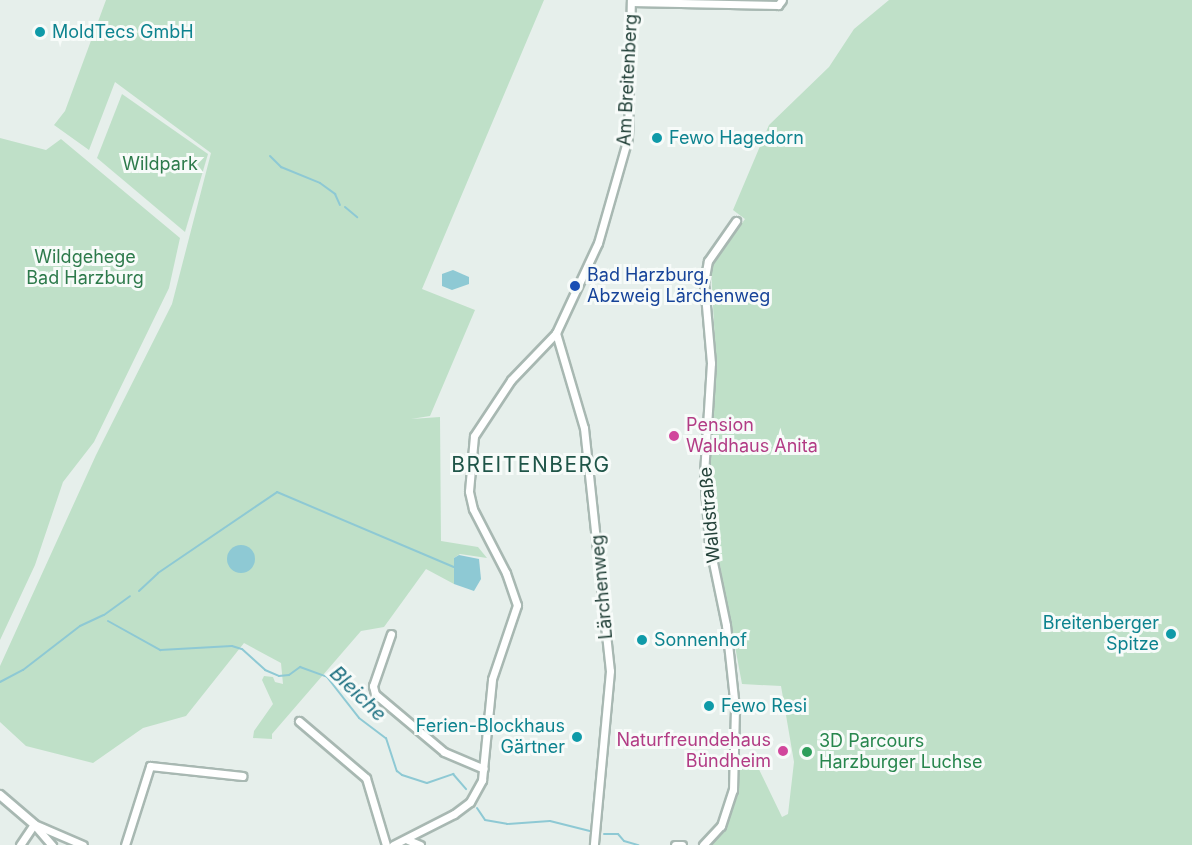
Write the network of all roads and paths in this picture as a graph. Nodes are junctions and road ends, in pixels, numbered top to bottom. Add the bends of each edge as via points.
1 (782, 0) edge
2 (631, 1) edge
3 (736, 221) dead end
4 (556, 333) junction
5 (391, 634) dead end
6 (299, 721) dead end
7 (484, 769) junction
8 (242, 776) dead end
9 (0, 795) edge
10 (34, 824) junction
11 (408, 840) junction
12 (20, 845) edge
13 (52, 845) edge
14 (83, 845) edge
15 (125, 845) edge
16 (386, 845) edge
17 (393, 845) edge
18 (420, 845) edge
19 (594, 845) edge
20 (675, 845) edge
21 (682, 845) edge
22 (703, 845) edge

1 - 2 street via 778,5
2 - 4 street, Am Breitenberg via 630,106 622,167 598,243
3 - 22 street, Waldstraße via 708,261 704,283 711,363 704,474 709,543 726,625 735,708 732,790 721,826
4 - 7 street, Am Breitenberg via 511,380 474,436 469,491 473,509 506,573 517,605 492,679
4 - 19 street, Lärchenweg via 584,428 610,670
5 - 7 street via 373,686 375,694 444,752
6 - 16 street via 366,778
7 - 11 street, Am Breitenberg via 470,802
8 - 15 street via 150,766
9 - 10 street
10 - 12 street
10 - 13 street
10 - 14 street
11 - 17 street, Am Breitenberg
11 - 18 street
20 - 21 street

